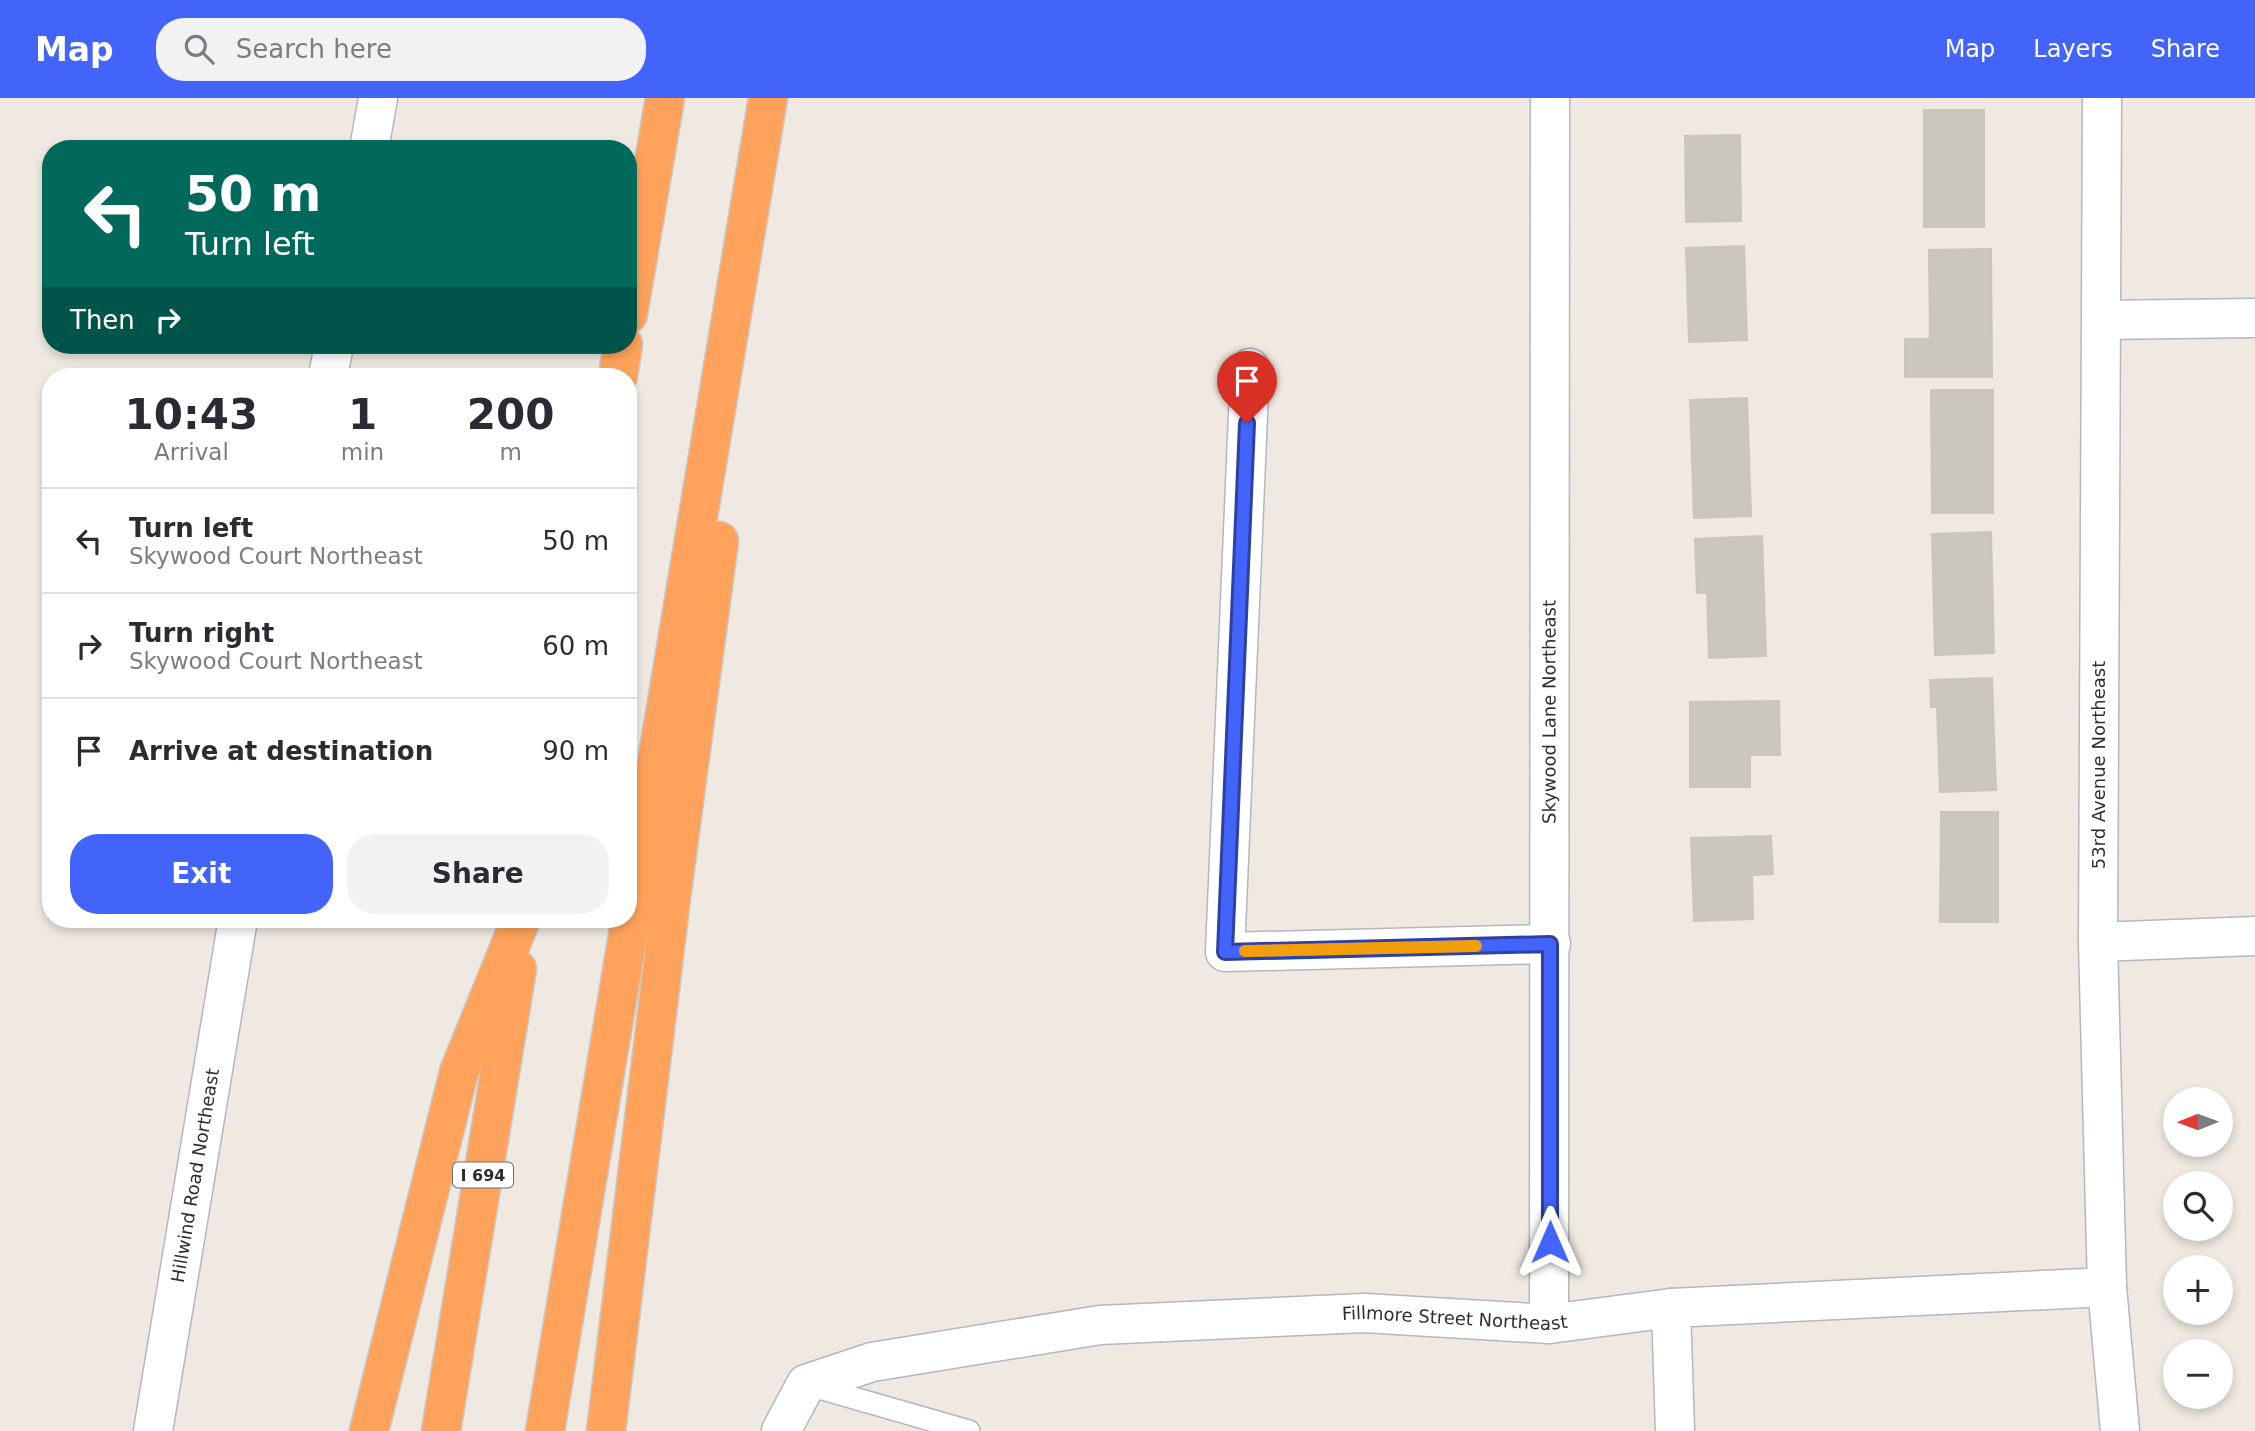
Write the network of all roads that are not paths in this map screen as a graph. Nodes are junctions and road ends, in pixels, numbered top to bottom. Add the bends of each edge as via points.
1 (378, 98) edge
2 (665, 98) edge
3 (768, 98) edge
4 (779, 98) edge
5 (1550, 98) edge
6 (2102, 98) edge
7 (371, 140) edge
8 (637, 261) edge
9 (2255, 318) edge
10 (2102, 320) junction
11 (1250, 368) dead end
12 (637, 878) edge
13 (237, 928) edge
14 (519, 928) edge
15 (522, 928) edge
16 (629, 928) edge
17 (2255, 936) edge
18 (2098, 942) junction
19 (1550, 944) junction
20 (2107, 1287) junction
21 (1671, 1308) junction
22 (1549, 1324) junction
23 (806, 1384) junction
24 (153, 1431) edge
25 (369, 1431) edge
26 (441, 1431) edge
27 (544, 1431) edge
28 (606, 1431) edge
29 (781, 1431) edge
30 (969, 1431) edge
31 (1675, 1431) edge
32 (2120, 1431) edge

1 - 7 street
2 - 8 highway
3 - 12 highway
4 - 28 highway via 671,898
5 - 19 street, Skywood Lane Northeast
6 - 10 street, 53rd Avenue Northeast
9 - 10 street
10 - 18 street, 53rd Avenue Northeast
11 - 19 street via 1225,952
13 - 24 street, Hillwind Road Northeast
14 - 25 highway via 459,1072
15 - 26 highway, I 694
16 - 27 highway
17 - 18 street
18 - 20 street, 53rd Avenue Northeast
19 - 22 street, Skywood Lane Northeast
20 - 21 street, Fillmore Street Northeast
20 - 32 street, 53rd Avenue Northeast
21 - 22 street, Fillmore Street Northeast
21 - 31 street
22 - 23 street, Fillmore Street Northeast via 1364,1313 1100,1325 872,1362
23 - 29 street
23 - 30 lane

